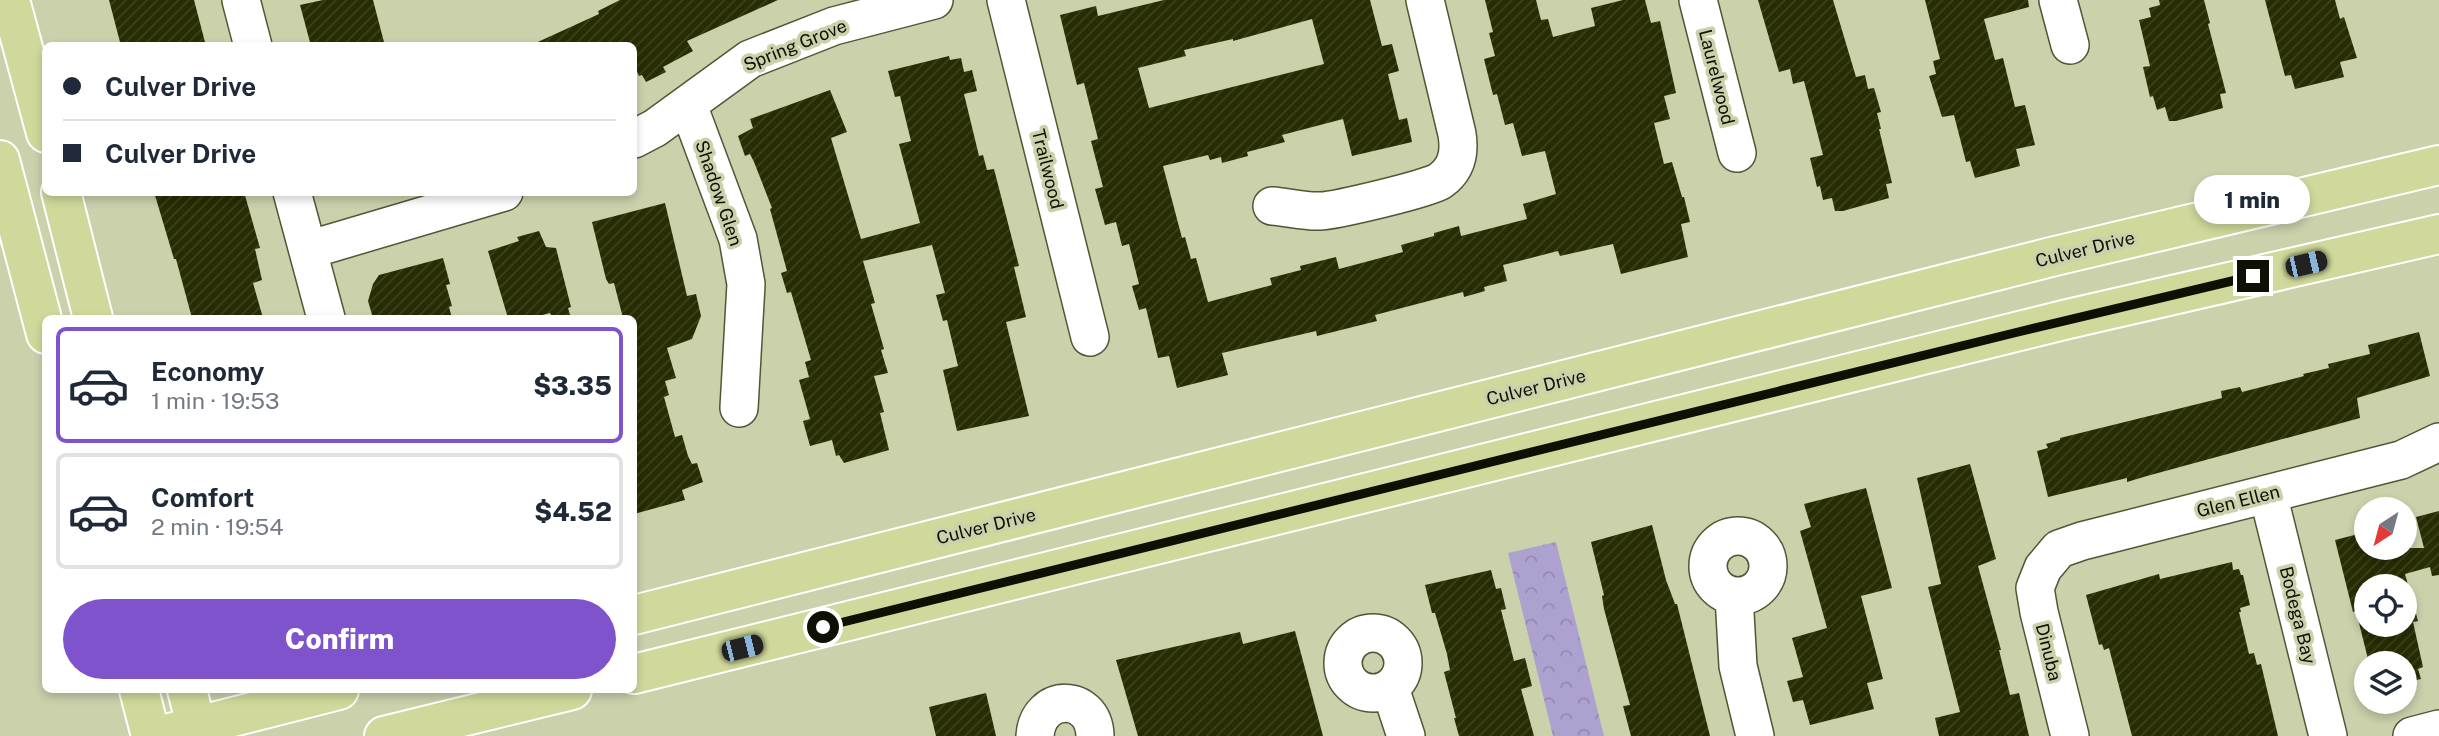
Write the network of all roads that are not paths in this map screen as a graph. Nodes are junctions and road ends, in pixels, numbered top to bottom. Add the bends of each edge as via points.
1 (10, 0) edge
2 (241, 0) edge
3 (934, 0) edge
4 (1006, 0) edge
5 (1425, 0) edge
6 (1698, 0) edge
7 (2058, 0) edge
8 (252, 42) edge
9 (2070, 46) dead end
10 (688, 105) junction
11 (42, 119) edge
12 (637, 137) edge
13 (1737, 153) dead end
14 (0, 160) edge
15 (2439, 164) edge
16 (62, 196) edge
17 (293, 196) edge
18 (490, 196) edge
19 (1272, 206) dead end
20 (2439, 234) edge
21 (308, 250) junction
22 (92, 315) edge
23 (325, 315) edge
24 (42, 319) edge
25 (1090, 337) dead end
26 (739, 408) dead end
27 (2439, 442) edge
28 (2268, 494) junction
29 (2043, 568) joint
30 (1734, 596) dead end
31 (637, 614) edge
32 (637, 673) edge
33 (1390, 688) dead end
34 (140, 693) edge
35 (188, 693) edge
36 (329, 693) edge
37 (560, 693) edge
38 (2439, 729) edge
39 (198, 731) edge
40 (151, 736) edge
41 (158, 736) edge
42 (384, 736) edge
43 (1035, 736) edge
44 (1095, 736) edge
45 (1406, 736) edge
46 (1755, 736) edge
47 (2070, 736) edge
48 (2328, 736) edge
49 (2412, 736) edge

1 - 11 main road
2 - 8 street
3 - 10 street, Spring Grove via 834,26 750,59
4 - 25 street, Trailwood
5 - 19 street via 1460,150 1452,168 1439,182 1422,188 1321,212
6 - 13 street, Laurelwood
7 - 9 street
10 - 12 street, Spring Grove
10 - 26 street, Shadow Glen via 738,239 746,284
14 - 24 main road
15 - 31 main road, Culver Drive via 2052,257
16 - 22 main road
17 - 21 street
18 - 21 street
20 - 32 main road via 2054,323
21 - 23 street
27 - 28 street, Glen Ellen via 2401,460
28 - 29 street, Glen Ellen via 2082,541 2059,549
28 - 48 street, Bodega Bay
29 - 47 street, Dinuba via 2035,588
30 - 46 street via 1738,666
33 - 45 street
34 - 40 main road
35 - 39 main road
36 - 39 main road
37 - 42 main road
38 - 49 street
39 - 41 main road
43 - 44 street via 1041,714 1063,703 1086,711

